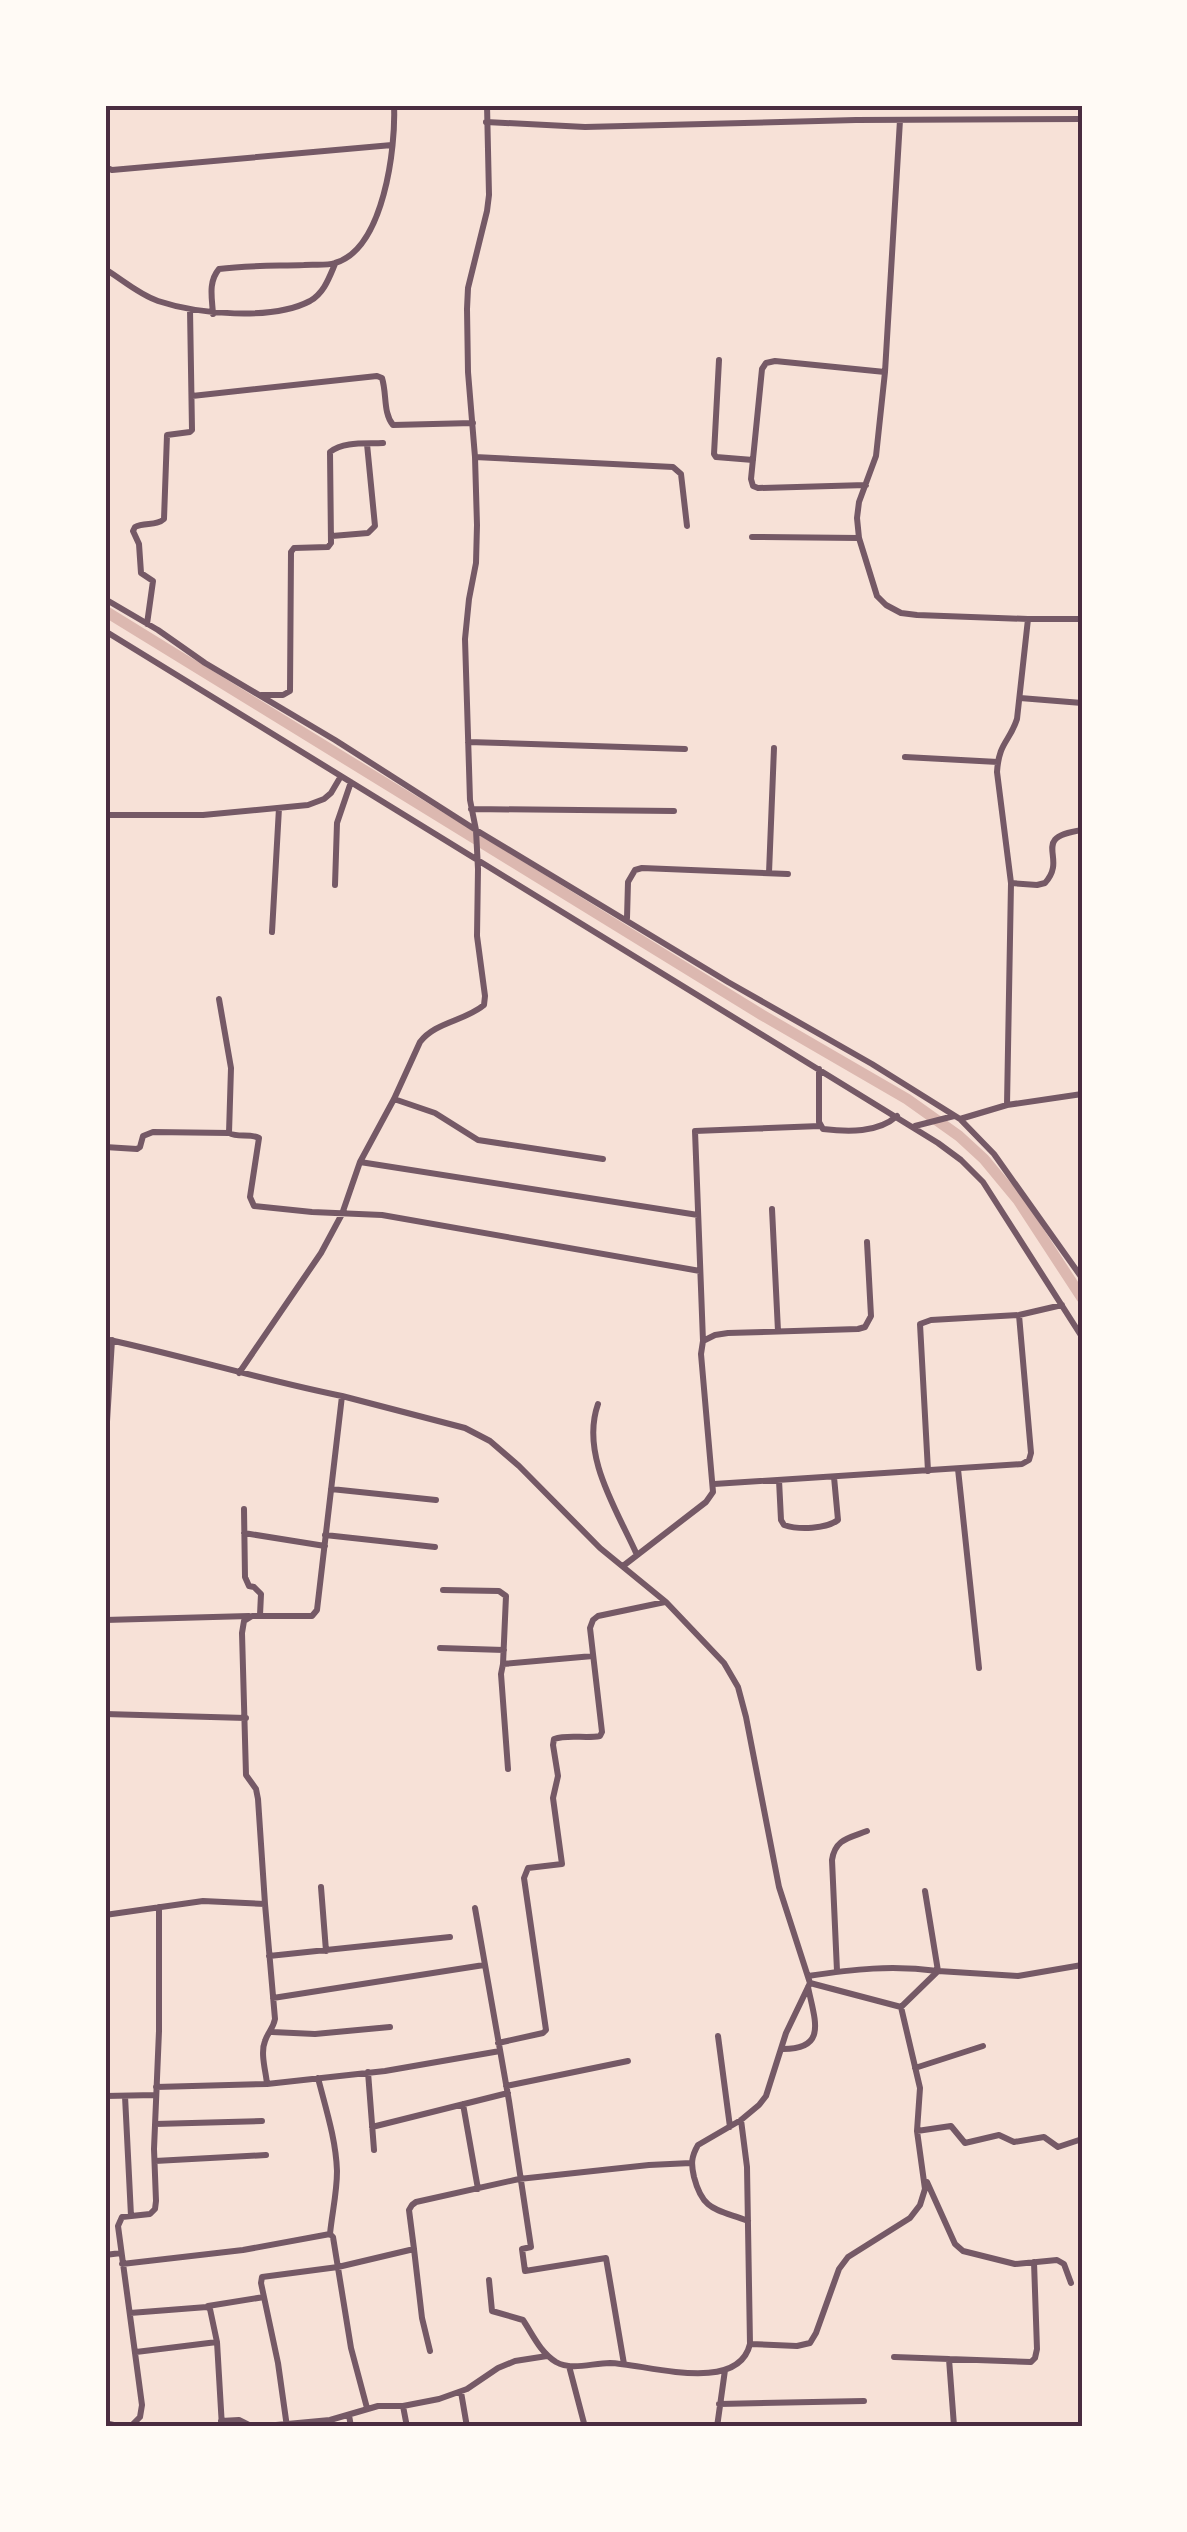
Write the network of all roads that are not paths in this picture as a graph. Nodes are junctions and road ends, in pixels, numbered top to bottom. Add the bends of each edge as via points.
1 (394, 105) edge
2 (487, 105) edge
3 (1082, 119) edge
4 (900, 120) junction
5 (486, 122) junction
6 (392, 145) junction
7 (105, 167) edge
8 (335, 264) junction
9 (105, 269) edge
10 (190, 309) junction
11 (213, 314) junction
12 (719, 360) dead end
13 (885, 372) junction
14 (192, 396) junction
15 (473, 424) junction
16 (368, 444) junction
17 (383, 444) dead end
18 (475, 457) junction
19 (753, 460) junction
20 (866, 486) junction
21 (687, 526) dead end
22 (332, 536) junction
23 (752, 536) dead end
24 (859, 538) junction
25 (105, 599) edge
26 (1082, 618) edge
27 (1028, 620) junction
28 (147, 624) junction
29 (105, 631) edge
30 (260, 695) junction
31 (1020, 698) junction
32 (1082, 703) edge
33 (468, 742) junction
34 (774, 748) dead end
35 (685, 749) dead end
36 (905, 757) dead end
37 (998, 762) junction
38 (341, 776) junction
39 (351, 782) junction
40 (279, 808) junction
41 (470, 809) junction
42 (674, 810) dead end
43 (105, 815) edge
44 (476, 830) junction
45 (1082, 830) edge
46 (477, 860) junction
47 (768, 873) junction
48 (788, 874) dead end
49 (1012, 883) junction
50 (335, 884) dead end
51 (627, 920) junction
52 (272, 932) dead end
53 (220, 999) dead end
54 (819, 1069) junction
55 (1082, 1094) edge
56 (394, 1099) junction
57 (1007, 1105) junction
58 (897, 1116) junction
59 (954, 1118) junction
60 (820, 1126) junction
61 (916, 1126) junction
62 (230, 1133) junction
63 (105, 1147) edge
64 (603, 1159) dead end
65 (360, 1162) junction
66 (772, 1209) dead end
67 (342, 1214) junction
68 (698, 1215) junction
69 (867, 1242) dead end
70 (700, 1272) junction
71 (1082, 1278) edge
72 (1062, 1305) junction
73 (1019, 1315) junction
74 (778, 1331) junction
75 (1082, 1337) edge
76 (108, 1340) edge
77 (703, 1341) junction
78 (239, 1373) junction
79 (342, 1396) junction
80 (598, 1404) dead end
81 (105, 1454) edge
82 (958, 1470) junction
83 (928, 1471) junction
84 (834, 1477) junction
85 (779, 1480) junction
86 (714, 1484) junction
87 (331, 1489) junction
88 (436, 1500) dead end
89 (244, 1509) dead end
90 (244, 1534) junction
91 (325, 1535) junction
92 (326, 1546) junction
93 (435, 1547) dead end
94 (638, 1555) junction
95 (623, 1566) junction
96 (443, 1590) dead end
97 (666, 1602) junction
98 (256, 1616) junction
99 (105, 1620) edge
100 (440, 1648) dead end
101 (504, 1650) junction
102 (593, 1656) junction
103 (503, 1664) junction
104 (979, 1668) dead end
105 (105, 1714) edge
106 (246, 1718) junction
107 (508, 1768) dead end
108 (867, 1831) dead end
109 (320, 1887) dead end
110 (925, 1891) dead end
111 (265, 1904) junction
112 (159, 1907) junction
113 (475, 1908) dead end
114 (105, 1915) edge
115 (450, 1937) dead end
116 (326, 1951) junction
117 (269, 1956) junction
118 (1082, 1965) edge
119 (484, 1966) junction
120 (837, 1971) junction
121 (938, 1971) junction
122 (809, 1982) junction
123 (273, 1998) junction
124 (901, 2007) junction
125 (390, 2027) dead end
126 (272, 2032) junction
127 (718, 2036) dead end
128 (982, 2046) dead end
129 (499, 2047) junction
130 (781, 2049) junction
131 (628, 2061) dead end
132 (915, 2068) junction
133 (368, 2072) junction
134 (318, 2078) junction
135 (268, 2084) junction
136 (507, 2090) junction
137 (156, 2091) junction
138 (105, 2096) edge
139 (125, 2096) junction
140 (463, 2104) junction
141 (742, 2120) junction
142 (262, 2121) dead end
143 (155, 2124) junction
144 (372, 2127) junction
145 (730, 2127) junction
146 (917, 2131) junction
147 (1082, 2139) edge
148 (374, 2150) dead end
149 (266, 2155) dead end
150 (154, 2160) junction
151 (691, 2164) junction
152 (923, 2172) junction
153 (520, 2179) junction
154 (478, 2189) junction
155 (131, 2216) junction
156 (748, 2221) junction
157 (330, 2234) junction
158 (414, 2249) junction
159 (121, 2253) junction
160 (105, 2255) edge
161 (1034, 2262) junction
162 (122, 2264) junction
163 (338, 2266) junction
164 (489, 2280) dead end
165 (1071, 2283) dead end
166 (264, 2297) junction
167 (207, 2307) junction
168 (130, 2314) junction
169 (216, 2342) junction
170 (750, 2344) junction
171 (136, 2352) junction
172 (430, 2352) dead end
173 (548, 2356) junction
174 (894, 2357) dead end
175 (949, 2359) junction
176 (624, 2364) junction
177 (570, 2366) junction
178 (725, 2370) junction
179 (461, 2392) junction
180 (864, 2401) dead end
181 (719, 2404) junction
182 (403, 2406) junction
183 (367, 2408) junction
184 (349, 2415) junction
185 (105, 2423) edge
186 (220, 2425) edge
187 (287, 2426) edge
188 (954, 2426) edge
189 (122, 2427) edge
190 (130, 2427) edge
191 (351, 2427) edge
192 (407, 2427) edge
193 (467, 2427) edge
194 (585, 2427) edge
195 (717, 2427) edge
196 (876, 2427) edge

1 - 6 street
2 - 5 street
3 - 4 street
4 - 5 street via 585,127
4 - 13 street
5 - 15 street via 489,194 467,309
6 - 7 street
6 - 8 street via 368,232
8 - 11 street via 312,300 273,311
8 - 11 street via 219,269 213,276
9 - 10 street via 139,293
10 - 11 street
10 - 14 street
12 - 19 street via 714,454
13 - 19 street via 766,364
13 - 20 street
14 - 15 street via 377,376 394,425
14 - 28 street via 192,430 166,435 164,519 133,531 141,573 154,581
15 - 18 street
16 - 17 street
16 - 22 street via 330,452
16 - 22 street via 375,526 368,533
18 - 21 street via 673,467 681,474
18 - 33 street
19 - 20 street via 752,484 758,488
20 - 24 street
22 - 30 street via 328,547 292,552 290,691
23 - 24 street
24 - 27 street via 886,605 917,615
25 - 28 street
26 - 27 street
27 - 31 street
28 - 30 street
29 - 38 street
30 - 44 street
31 - 32 street
31 - 37 street
33 - 35 street
33 - 41 street
34 - 47 street
36 - 37 street
37 - 49 street
38 - 39 street
38 - 40 street via 324,798
39 - 46 street
39 - 50 street via 338,823
40 - 43 street
40 - 52 street
41 - 42 street
41 - 44 street
44 - 46 street
44 - 51 street
45 - 49 street via 1057,836 1046,884
46 - 54 street
46 - 56 street via 484,1005 425,1035
47 - 48 street
47 - 51 street via 635,870 628,882
49 - 57 street
51 - 59 street
53 - 62 street via 231,1068
54 - 58 street
54 - 60 street
55 - 57 street
56 - 64 street via 434,1112 478,1140
56 - 65 street
57 - 59 street
58 - 60 street via 878,1128
58 - 61 street
59 - 61 street
59 - 71 street via 994,1154
60 - 68 street via 694,1131
61 - 72 street via 983,1182
62 - 63 street via 153,1132 137,1149
62 - 67 street via 259,1138 254,1206
65 - 67 street
65 - 68 street
66 - 74 street
67 - 70 street via 382,1215
67 - 78 street
68 - 70 street
69 - 74 street via 865,1326
70 - 77 street
72 - 73 street
72 - 75 street
73 - 82 street via 1029,1460
73 - 83 street via 920,1324
74 - 77 street
76 - 78 street
76 - 81 street
77 - 86 street
78 - 79 street
79 - 87 street
79 - 95 street via 465,1428 490,1441
80 - 94 street via 595,1452
82 - 83 street
82 - 104 street
83 - 84 street
84 - 85 street
84 - 85 street via 838,1520 793,1528 781,1520
85 - 86 street
86 - 94 street via 706,1502
87 - 88 street
87 - 91 street
89 - 90 street
90 - 92 street
90 - 98 street via 245,1577 260,1594
91 - 92 street
91 - 93 street
92 - 98 street via 312,1616
94 - 95 street
95 - 97 street
96 - 101 street via 504,1594
97 - 102 street via 598,1616 590,1628
97 - 122 street via 738,1687 779,1887
98 - 99 street
98 - 106 street via 244,1621 242,1633
100 - 101 street
101 - 103 street
102 - 103 street
102 - 129 street via 602,1732 561,1737 553,1745 562,1864 528,1868 524,1878 546,2030
103 - 107 street
105 - 106 street
106 - 111 street via 246,1776 258,1798
108 - 120 street via 833,1850
109 - 116 street
110 - 121 street
111 - 112 street
111 - 117 street
112 - 114 street
112 - 137 street
113 - 119 street
115 - 116 street
116 - 117 street
117 - 123 street
118 - 121 street via 1018,1976
119 - 123 street
119 - 129 street
120 - 121 street
120 - 122 street
121 - 124 street
122 - 124 street
122 - 130 street
122 - 130 street via 815,2034 805,2046
123 - 126 street
124 - 132 street
125 - 126 street
126 - 135 street via 264,2045
127 - 145 street
128 - 132 street
129 - 133 street
129 - 136 street
130 - 141 street via 766,2096
131 - 136 street
132 - 146 street
133 - 134 street
133 - 144 street
134 - 135 street
134 - 157 street via 337,2168
135 - 137 street
136 - 140 street
136 - 153 street
137 - 139 street
137 - 143 street
138 - 139 street
139 - 155 street
140 - 144 street
140 - 154 street
141 - 145 street
141 - 156 street
142 - 143 street
143 - 150 street
144 - 148 street
145 - 151 street via 698,2145
146 - 147 street via 951,2126 965,2143 999,2134 1014,2142 1044,2137 1058,2147
146 - 152 street
149 - 150 street
150 - 155 street via 155,2210
151 - 153 street
151 - 156 street via 703,2202
152 - 161 street via 963,2251
152 - 170 street via 925,2189 910,2218 848,2256 839,2269 810,2343
153 - 154 street
153 - 176 street via 532,2247 522,2250 525,2271 606,2258
154 - 158 street via 412,2205
155 - 159 street via 119,2220
156 - 170 street
157 - 162 street
157 - 163 street
158 - 163 street
158 - 172 street
159 - 160 street
159 - 162 street
161 - 165 street via 1064,2264
161 - 175 street via 1036,2358
162 - 168 street
163 - 166 street via 262,2277
163 - 183 street
164 - 173 street via 492,2312 523,2320
166 - 167 street
166 - 187 street
167 - 168 street
167 - 169 street
168 - 171 street
169 - 171 street
169 - 186 street
170 - 178 street via 739,2364
171 - 190 street via 142,2411
173 - 177 street
173 - 179 street via 514,2361
174 - 175 street
175 - 188 street
176 - 177 street
176 - 178 street via 671,2372
177 - 194 street
178 - 181 street
179 - 182 street
179 - 193 street
180 - 181 street
181 - 195 street
182 - 183 street
182 - 192 street
183 - 184 street
184 - 187 street
184 - 191 street
185 - 189 street
186 - 187 street via 239,2420
188 - 196 street

